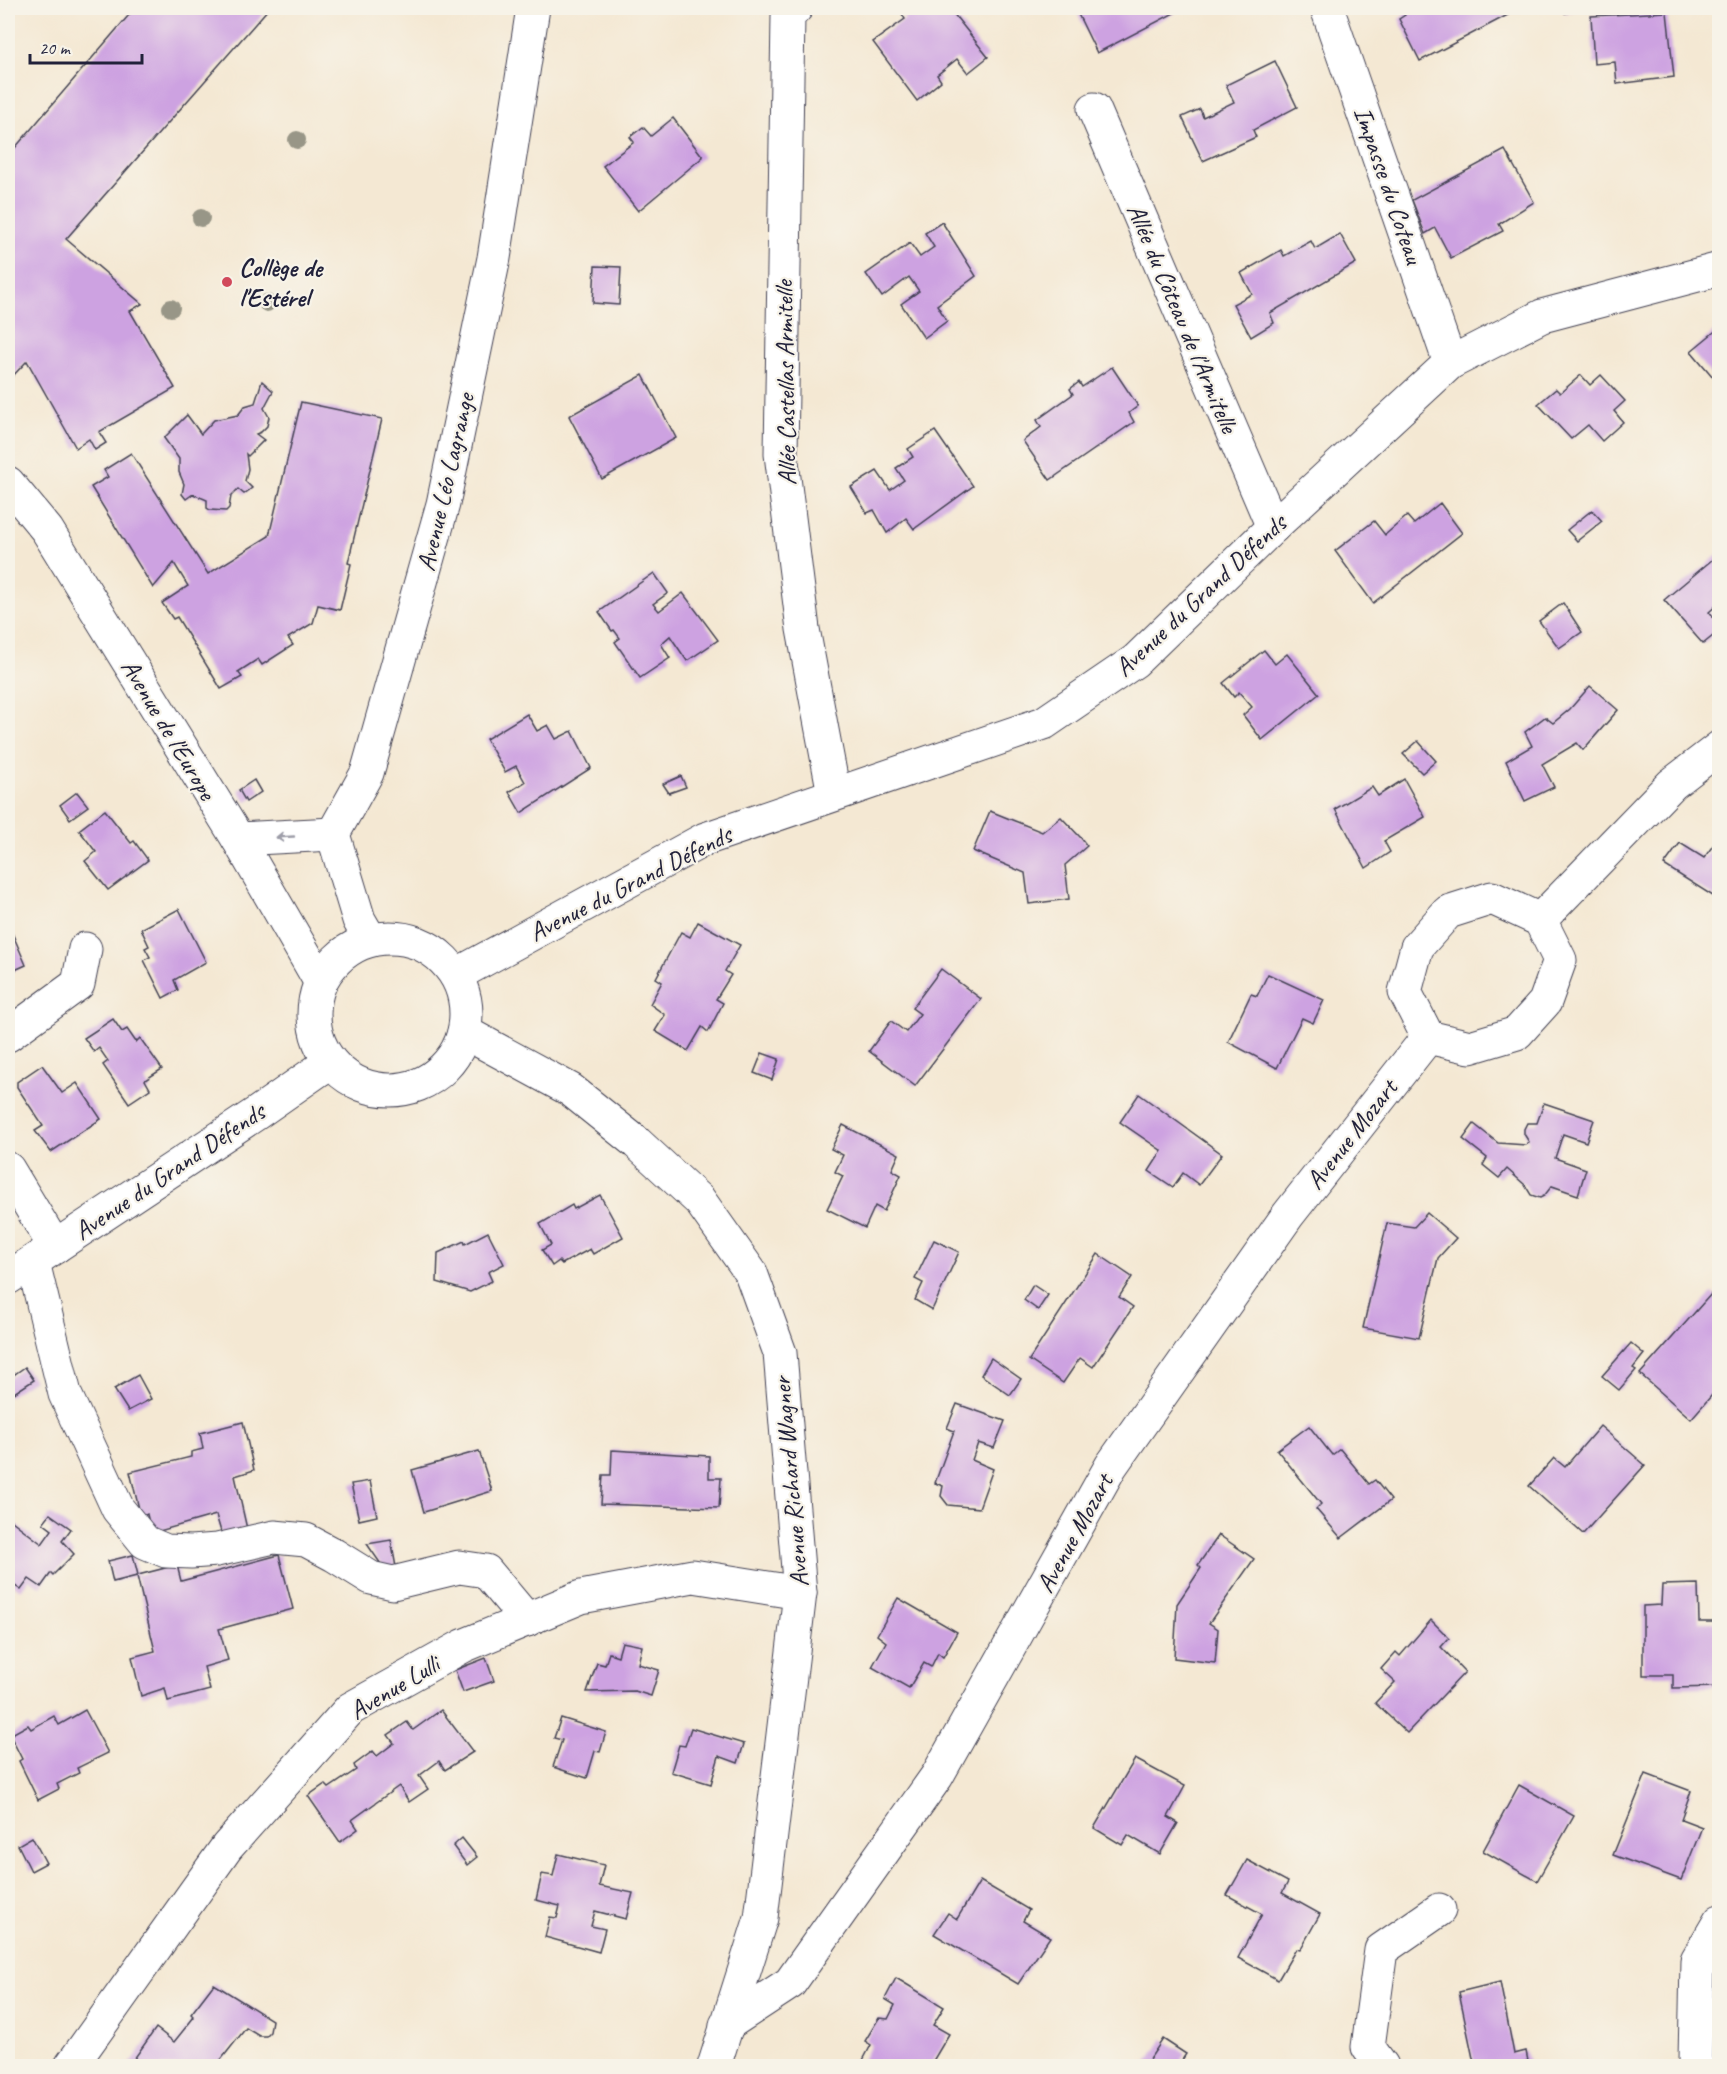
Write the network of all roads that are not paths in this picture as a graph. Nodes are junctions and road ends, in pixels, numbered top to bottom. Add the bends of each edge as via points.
1 (533, 8) edge
2 (796, 8) edge
3 (1327, 8) edge
4 (1094, 109) dead end
5 (1719, 269) edge
6 (1450, 363) junction
7 (8, 483) edge
8 (1273, 527) junction
9 (1719, 747) edge
10 (834, 794) junction
11 (333, 834) junction
12 (238, 839) junction
13 (1540, 920) junction
14 (370, 939) junction
15 (85, 949) dead end
16 (456, 975) junction
17 (320, 981) junction
18 (464, 1032) junction
19 (8, 1035) edge
20 (1428, 1036) junction
21 (330, 1062) junction
22 (8, 1169) edge
23 (32, 1262) edge
24 (800, 1593) junction
25 (526, 1620) junction
26 (1438, 1910) dead end
27 (1719, 1921) edge
28 (726, 2025) junction
29 (71, 2067) edge
30 (714, 2067) edge
31 (1382, 2067) edge
32 (1697, 2067) edge

1 - 11 street, Avenue Léo Lagrange via 495,258 443,504 367,773
2 - 10 street, Allée Castellas Armitelle via 788,16 781,454 803,629
3 - 6 street, Impasse du Coteau
4 - 8 street, Allée du Côteau de l'Armitelle
5 - 6 street, Avenue du Grand Défends via 1542,316
6 - 8 street, Avenue du Grand Défends
7 - 12 street, Avenue de l'Europe via 47,531
8 - 10 street, Avenue du Grand Défends via 1135,661 1044,723
9 - 13 street via 1672,784
10 - 16 street, Avenue du Grand Défends via 705,839
11 -> 12 street
11 - 14 street via 359,920
12 - 17 street, Avenue de l'Europe
13 - 20 street via 1560,960 1545,1002 1517,1033 1470,1047
13 - 20 street via 1492,897 1448,912 1417,947 1405,992
14 - 16 street via 395,937 420,943 441,956
14 - 17 street via 333,962
15 - 19 street via 78,984
16 - 18 street via 467,1013
17 - 21 street via 315,997 315,1031
18 - 21 street via 443,1069 406,1089 364,1086
18 - 24 street, Avenue Richard Wagner via 571,1090 637,1143 700,1201 751,1273 780,1353
20 - 28 street, Avenue Mozart via 1288,1215 1112,1466 937,1776 790,1983
21 - 23 street, Avenue du Grand Défends
22 - 23 street
23 - 25 street via 65,1394 117,1509 145,1542 166,1551 191,1552 274,1537 306,1540 370,1578 393,1583 459,1567 486,1571
24 - 25 street, Avenue Lulli via 693,1576 581,1597
24 - 28 street, Avenue Richard Wagner via 761,1918
25 - 29 street, Avenue Lulli via 463,1646 350,1709 226,1847
26 - 31 street via 1381,1950 1368,2047
27 - 32 street via 1697,1960
28 - 30 street, Avenue Richard Wagner

